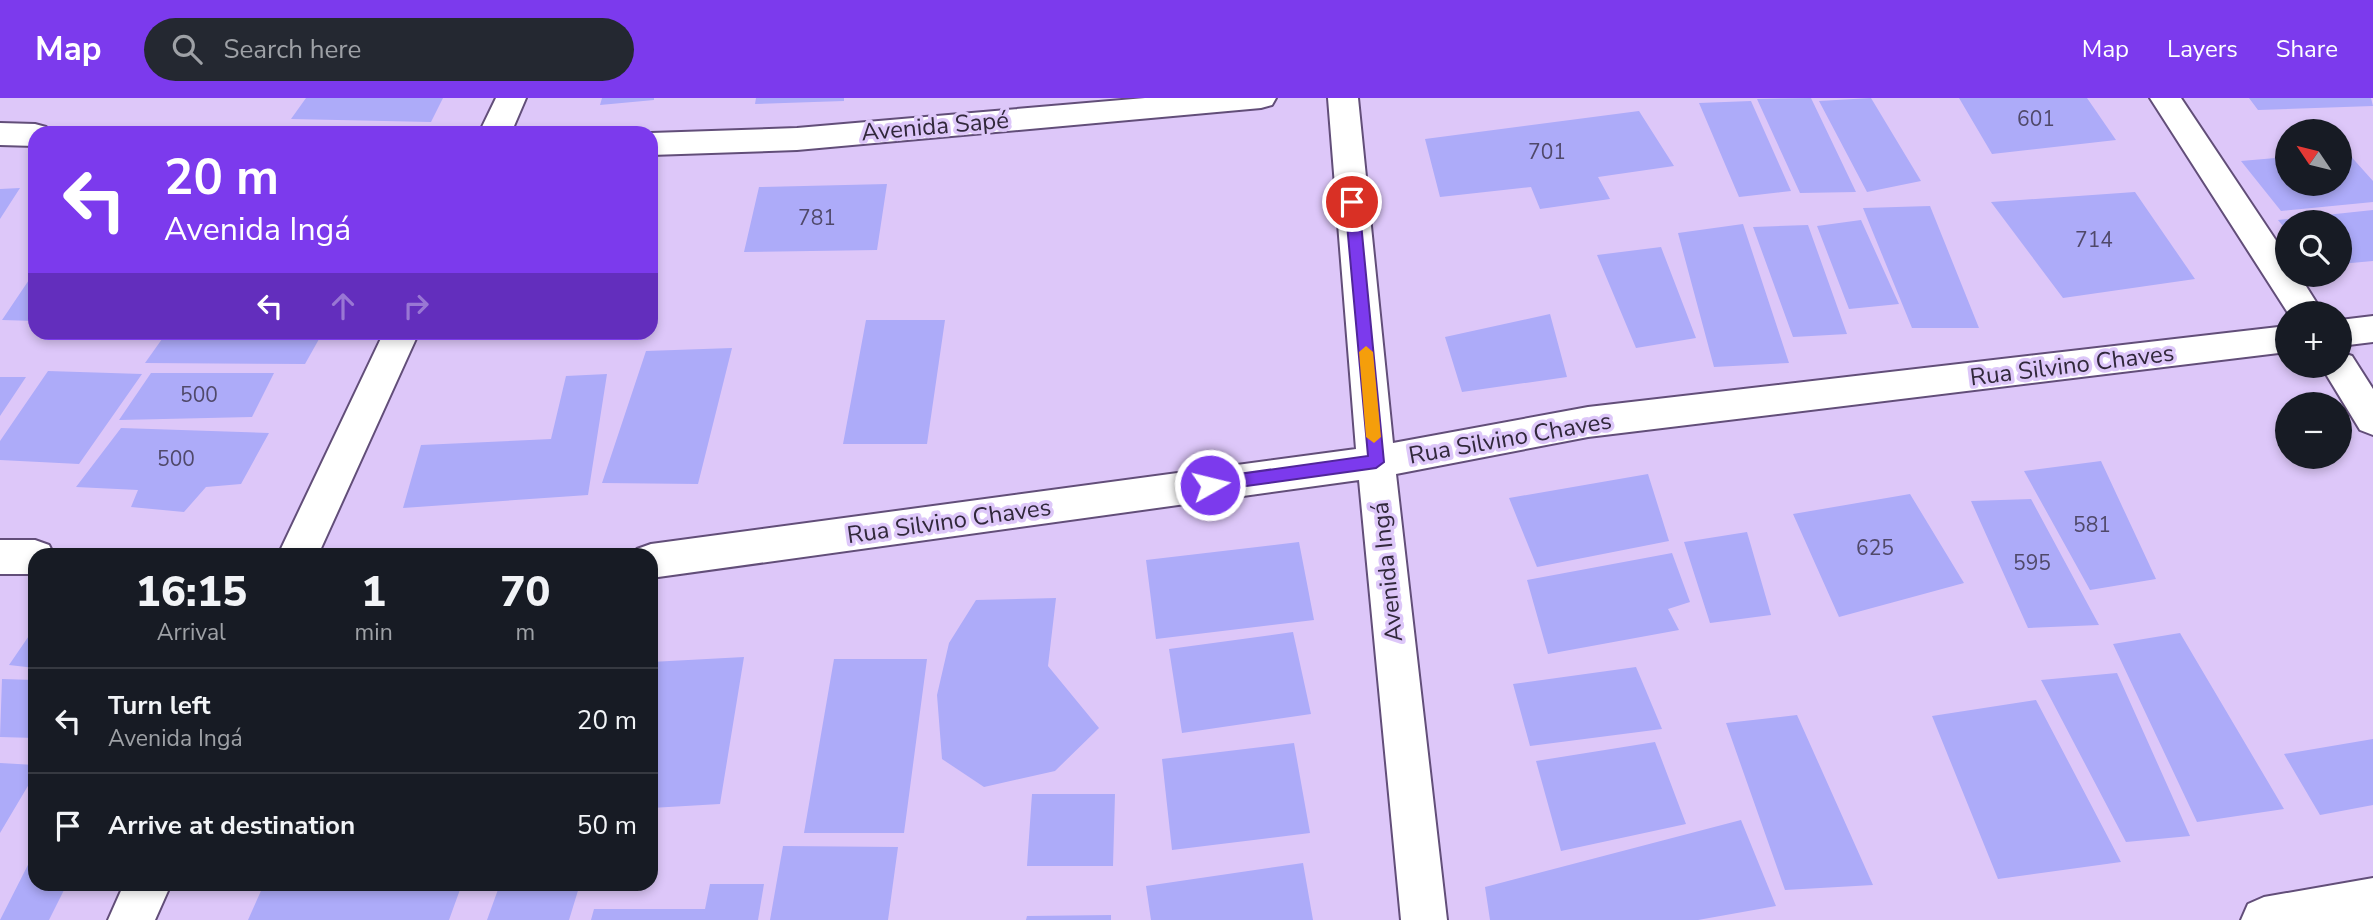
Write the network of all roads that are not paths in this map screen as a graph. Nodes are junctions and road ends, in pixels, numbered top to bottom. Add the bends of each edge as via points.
1 (511, 98) edge
2 (1261, 98) edge
3 (1343, 98) edge
4 (2165, 98) edge
5 (498, 126) edge
6 (0, 134) edge
7 (28, 135) edge
8 (658, 144) edge
9 (2298, 301) edge
10 (2373, 329) edge
11 (2352, 332) edge
12 (398, 340) edge
13 (2275, 340) edge
14 (2346, 378) edge
15 (2373, 421) edge
16 (1376, 462) junction
17 (301, 548) edge
18 (0, 556) edge
19 (28, 558) edge
20 (658, 560) edge
21 (145, 891) edge
22 (2373, 901) edge
23 (131, 920) edge
24 (1424, 920) edge
25 (2264, 920) edge

1 - 5 street
2 - 8 street, Avenida Sapé via 797,139
3 - 16 street, Avenida Ingá
4 - 9 street
6 - 7 street
10 - 11 street
12 - 17 street
13 - 16 street, Rua Silvino Chaves via 1588,422
14 - 15 street
16 - 20 street, Rua Silvino Chaves
16 - 24 street, Avenida Ingá
18 - 19 street
21 - 23 street
22 - 25 street

